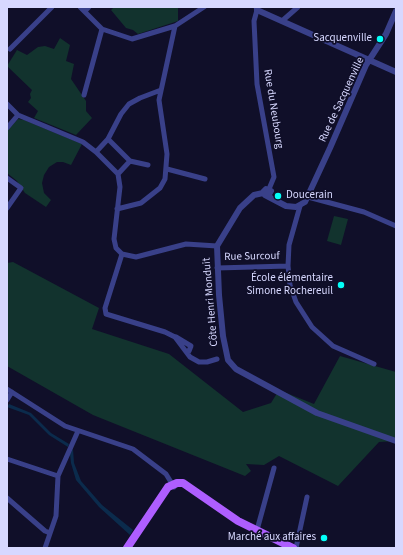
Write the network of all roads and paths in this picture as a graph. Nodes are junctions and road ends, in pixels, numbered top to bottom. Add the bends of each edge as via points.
1 (52, 7) edge
2 (80, 7) edge
3 (89, 7) edge
4 (204, 7) edge
5 (298, 7) edge
6 (259, 9) edge
7 (85, 11) junction
8 (396, 11) edge
9 (282, 21) junction
10 (175, 26) junction
11 (102, 29) junction
12 (10, 49) dead end
13 (371, 61) junction
14 (396, 72) edge
15 (161, 90) junction
16 (84, 95) dead end
17 (7, 104) edge
18 (18, 115) junction
19 (7, 128) edge
20 (108, 139) junction
21 (96, 152) junction
22 (130, 160) junction
23 (148, 165) dead end
24 (167, 169) junction
25 (118, 174) junction
26 (7, 178) edge
27 (205, 178) dead end
28 (267, 193) junction
29 (308, 197) junction
30 (300, 206) junction
31 (7, 208) edge
32 (117, 209) junction
33 (396, 226) edge
34 (217, 246) junction
35 (122, 254) junction
36 (288, 266) junction
37 (218, 268) junction
38 (217, 359) dead end
39 (374, 364) dead end
40 (9, 391) edge
41 (7, 400) edge
42 (78, 430) junction
43 (396, 441) edge
44 (7, 459) edge
45 (274, 468) dead end
46 (58, 476) junction
47 (173, 486) junction
48 (307, 497) dead end
49 (7, 498) edge
50 (257, 530) junction
51 (50, 533) junction
52 (45, 548) edge
53 (127, 548) edge
54 (295, 548) edge

1 - 12 street
2 - 7 street
3 - 7 street
4 - 10 street
5 - 9 street
6 - 9 street
6 - 28 street, Rue du Neubourg via 254,21 257,84 274,177
7 - 11 street
8 - 13 street, Rue de Sacquenville
9 - 13 street
10 - 11 street via 132,39
10 - 15 street
11 - 16 street
13 - 14 street
13 - 29 street, Rue de Sacquenville via 366,65
15 - 20 street via 129,104
15 - 24 street via 159,100
17 - 18 street
18 - 19 street
18 - 21 street via 83,142
20 - 21 street
20 - 22 street
21 - 25 street
22 - 23 street
22 - 25 street
24 - 27 street
24 - 32 street via 160,188 152,195 141,203
25 - 32 street via 120,187
26 - 31 street via 21,188
28 - 30 street via 286,206
28 - 34 street, Côte Henri Monduit via 254,196 240,208
29 - 30 street, Rue de Sacquenville
29 - 33 street via 364,212
30 - 36 street via 289,245
32 - 35 street via 114,239 116,248
34 - 35 street via 186,244 136,257
34 - 37 street, Côte Henri Monduit
35 - 38 street via 105,308 106,314 175,337 190,357 199,362
36 - 37 street, Rue Surcouf
36 - 39 street via 290,285 296,302 312,327 334,346
37 - 43 street, Côte Henri Monduit via 223,336 226,355 232,365 317,413
40 - 41 street
40 - 42 street via 52,418
42 - 46 street
42 - 47 street via 133,449 166,474
44 - 46 street
45 - 50 street
46 - 51 street via 56,516
47 - 50 main road via 183,484 238,521
47 - 53 main road
48 - 54 street
49 - 51 street
50 - 54 main road
51 - 52 street

